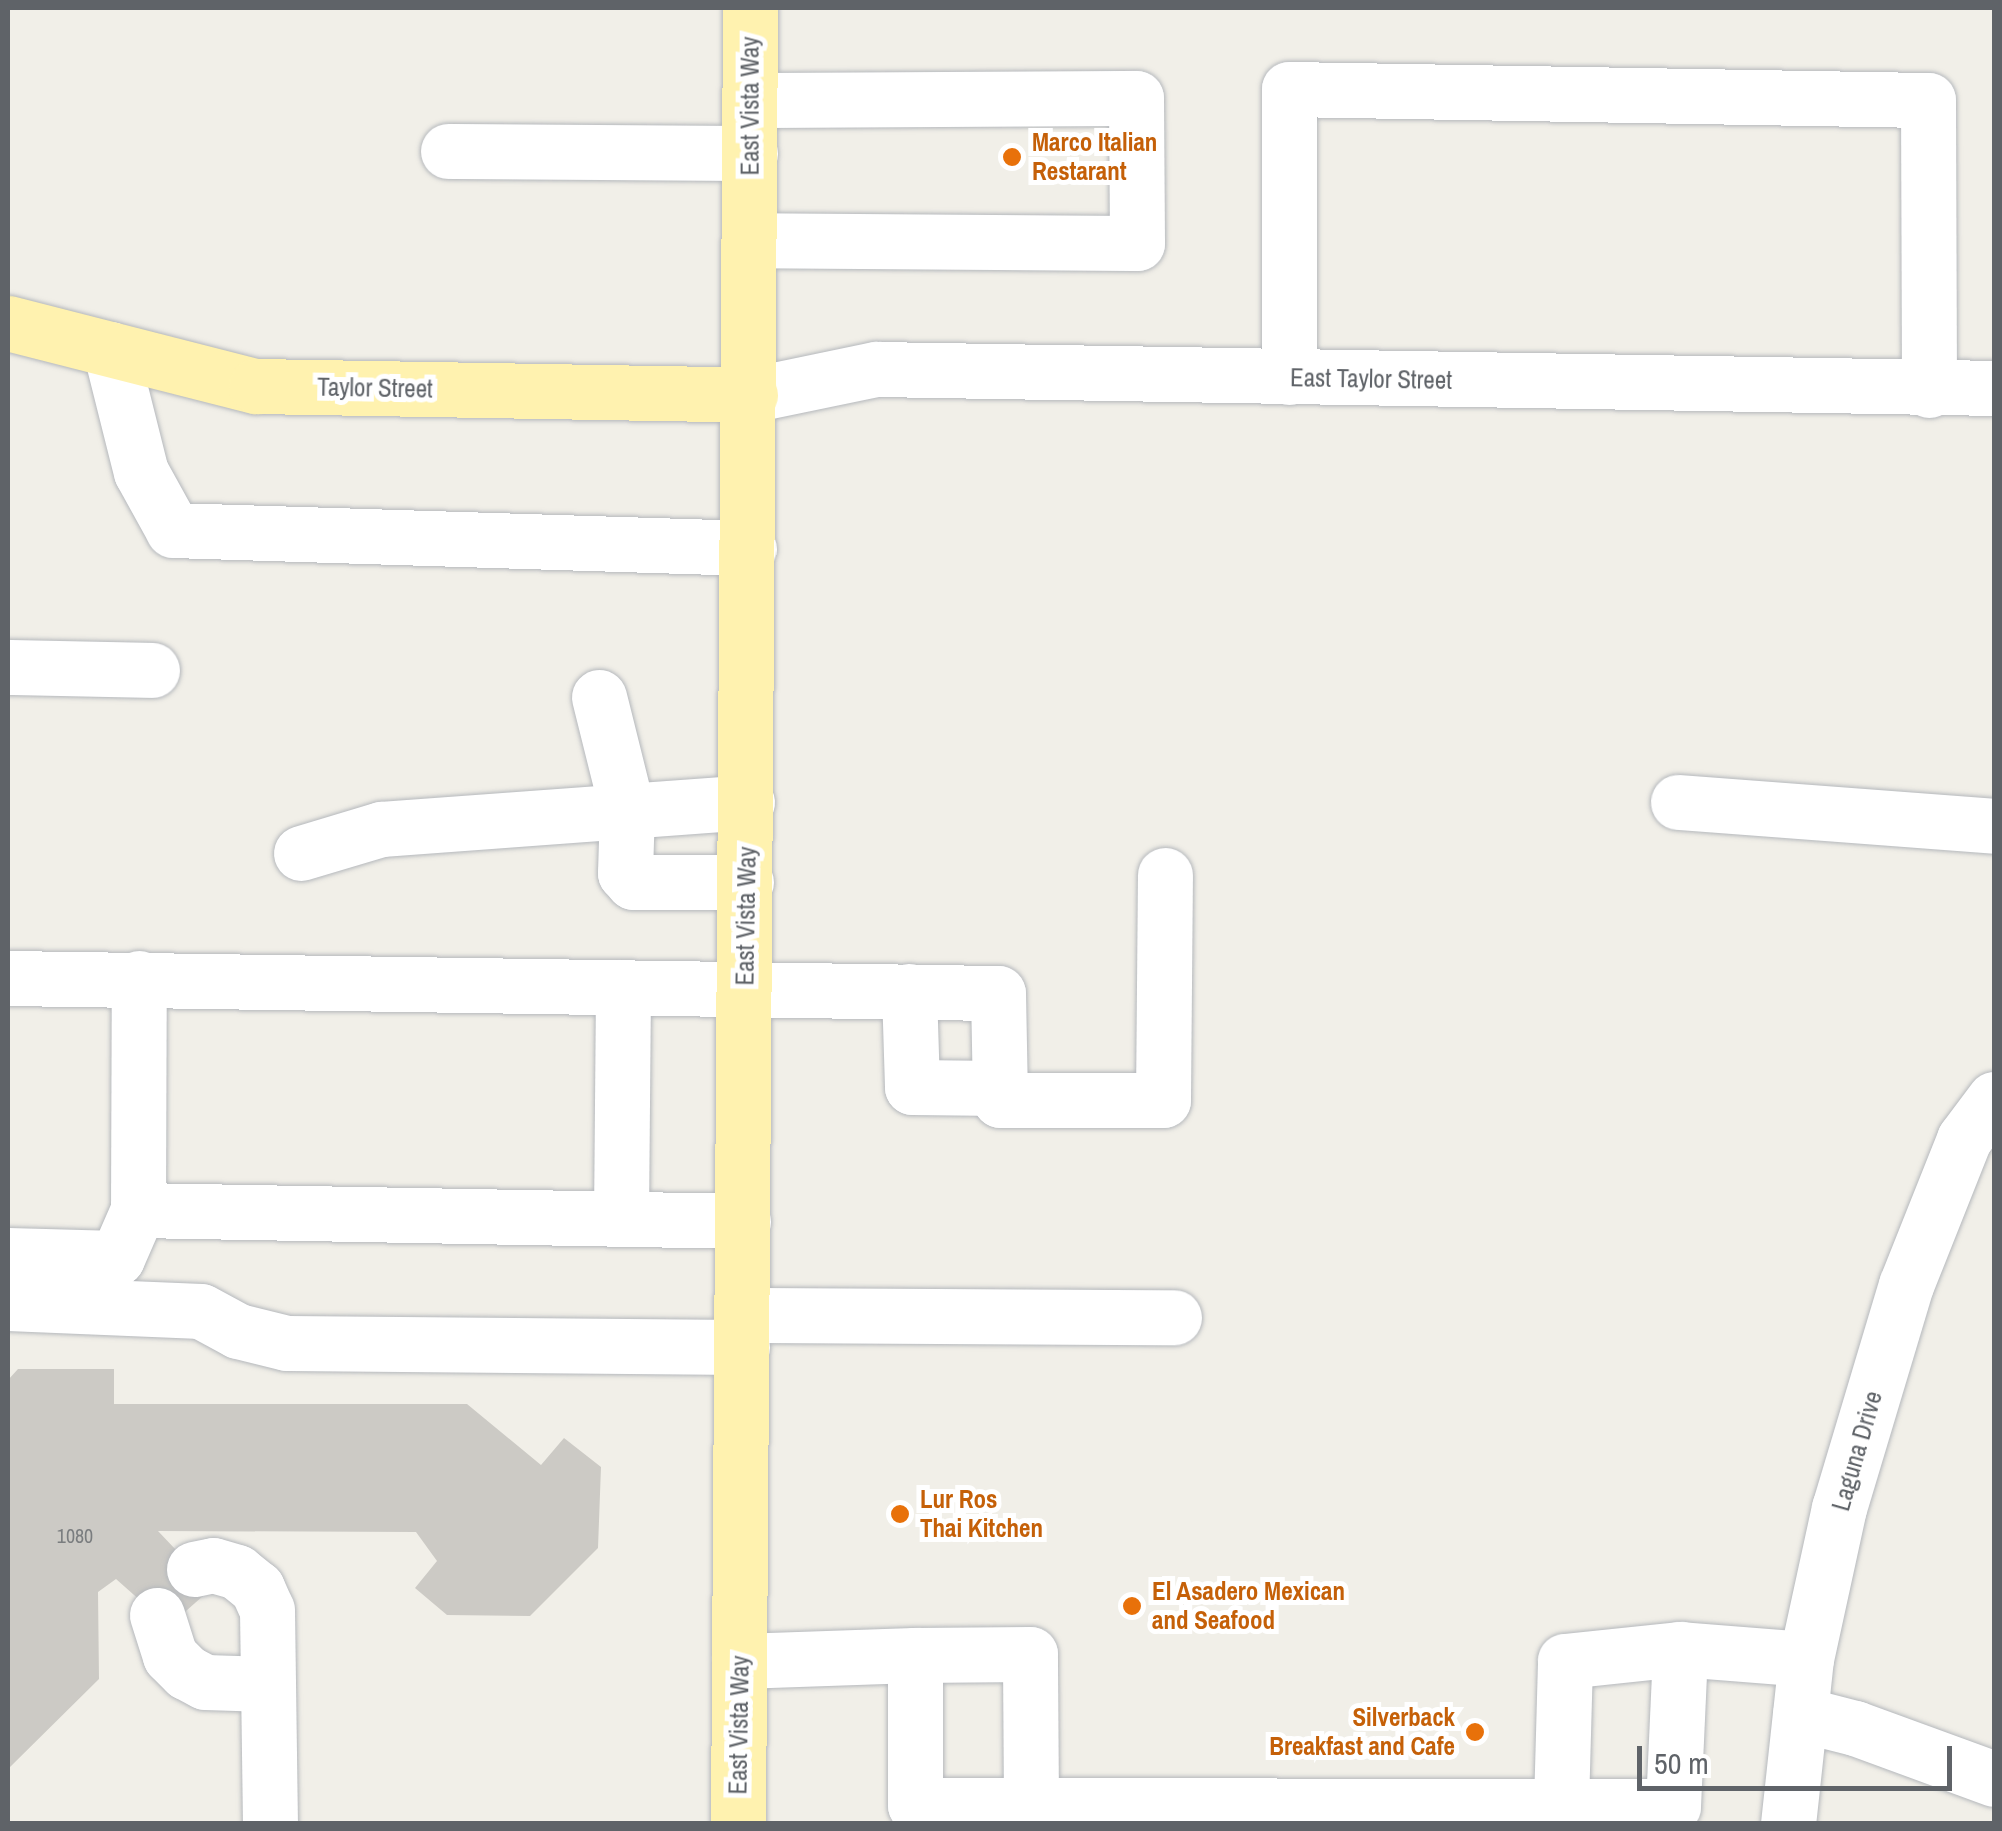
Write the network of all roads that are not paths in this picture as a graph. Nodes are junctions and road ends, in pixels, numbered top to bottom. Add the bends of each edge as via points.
1 (750, 8) edge
2 (750, 126) junction
3 (448, 151) dead end
4 (750, 240) junction
5 (8, 323) edge
6 (110, 349) junction
7 (1289, 377) junction
8 (1994, 388) edge
9 (1929, 390) junction
10 (750, 395) junction
11 (749, 548) junction
12 (8, 667) edge
13 (152, 670) dead end
14 (600, 696) dead end
15 (747, 802) junction
16 (1678, 802) dead end
17 (627, 809) junction
18 (1994, 826) edge
19 (301, 853) dead end
20 (1164, 875) dead end
21 (746, 882) junction
22 (8, 940) edge
23 (146, 960) junction
24 (8, 978) edge
25 (623, 987) junction
26 (745, 988) junction
27 (910, 991) junction
28 (1000, 1088) junction
29 (1994, 1099) edge
30 (138, 1210) junction
31 (621, 1218) junction
32 (743, 1221) junction
33 (8, 1255) edge
34 (8, 1303) edge
35 (1174, 1318) dead end
36 (742, 1331) junction
37 (194, 1569) dead end
38 (157, 1616) dead end
39 (1680, 1649) junction
40 (915, 1655) junction
41 (1806, 1658) junction
42 (739, 1661) junction
43 (268, 1684) junction
44 (1800, 1714) junction
45 (1994, 1779) edge
46 (1030, 1805) junction
47 (1561, 1805) junction
48 (1202, 1814) edge
49 (270, 1824) edge
50 (738, 1824) edge
51 (1788, 1824) edge

1 - 2 main road, East Vista Way
2 - 3 street
2 - 4 main road, East Vista Way
2 - 4 street via 1136,98 1137,244
4 - 10 main road, East Vista Way
5 - 6 main road, Taylor Street
6 - 10 main road, Taylor Street via 256,386
6 - 11 street via 141,472 173,530
7 - 9 street, East Taylor Street
7 - 9 street via 1288,89 1928,100
7 - 10 street, East Taylor Street via 876,370
8 - 9 street, East Taylor Street
10 - 11 main road, East Vista Way
11 - 15 main road, East Vista Way
12 - 13 street
14 - 17 street
15 - 17 street
15 - 21 main road, East Vista Way
16 - 18 street
17 - 19 street via 381,829
17 - 21 street via 625,874 633,882
20 - 28 street via 1163,1100 1000,1100
21 - 26 main road, East Vista Way
22 - 23 street
23 - 24 street
23 - 25 street
23 - 30 street
25 - 26 street
25 - 31 street
26 - 27 street
26 - 32 main road, East Vista Way
27 - 28 street via 998,993
27 - 28 street via 912,1087
29 - 41 street, Laguna Drive via 1964,1138 1906,1285 1839,1508
30 - 31 street
30 - 33 street via 117,1258
31 - 32 street
32 - 36 main road, East Vista Way
34 - 36 street via 201,1310 238,1331 287,1342
35 - 36 street
36 - 42 main road, East Vista Way
37 - 43 street via 213,1565 237,1572 257,1588 266,1610
38 - 43 street via 170,1656 186,1672 205,1682
39 - 41 street
39 - 47 street via 1565,1661
39 - 47 street via 1673,1806
40 - 42 street
40 - 46 street via 915,1806
40 - 46 street via 1030,1654
41 - 44 street, Laguna Drive
42 - 50 main road, East Vista Way
43 - 49 street
44 - 45 street
44 - 51 street, Laguna Drive
46 - 48 street
47 - 48 street

